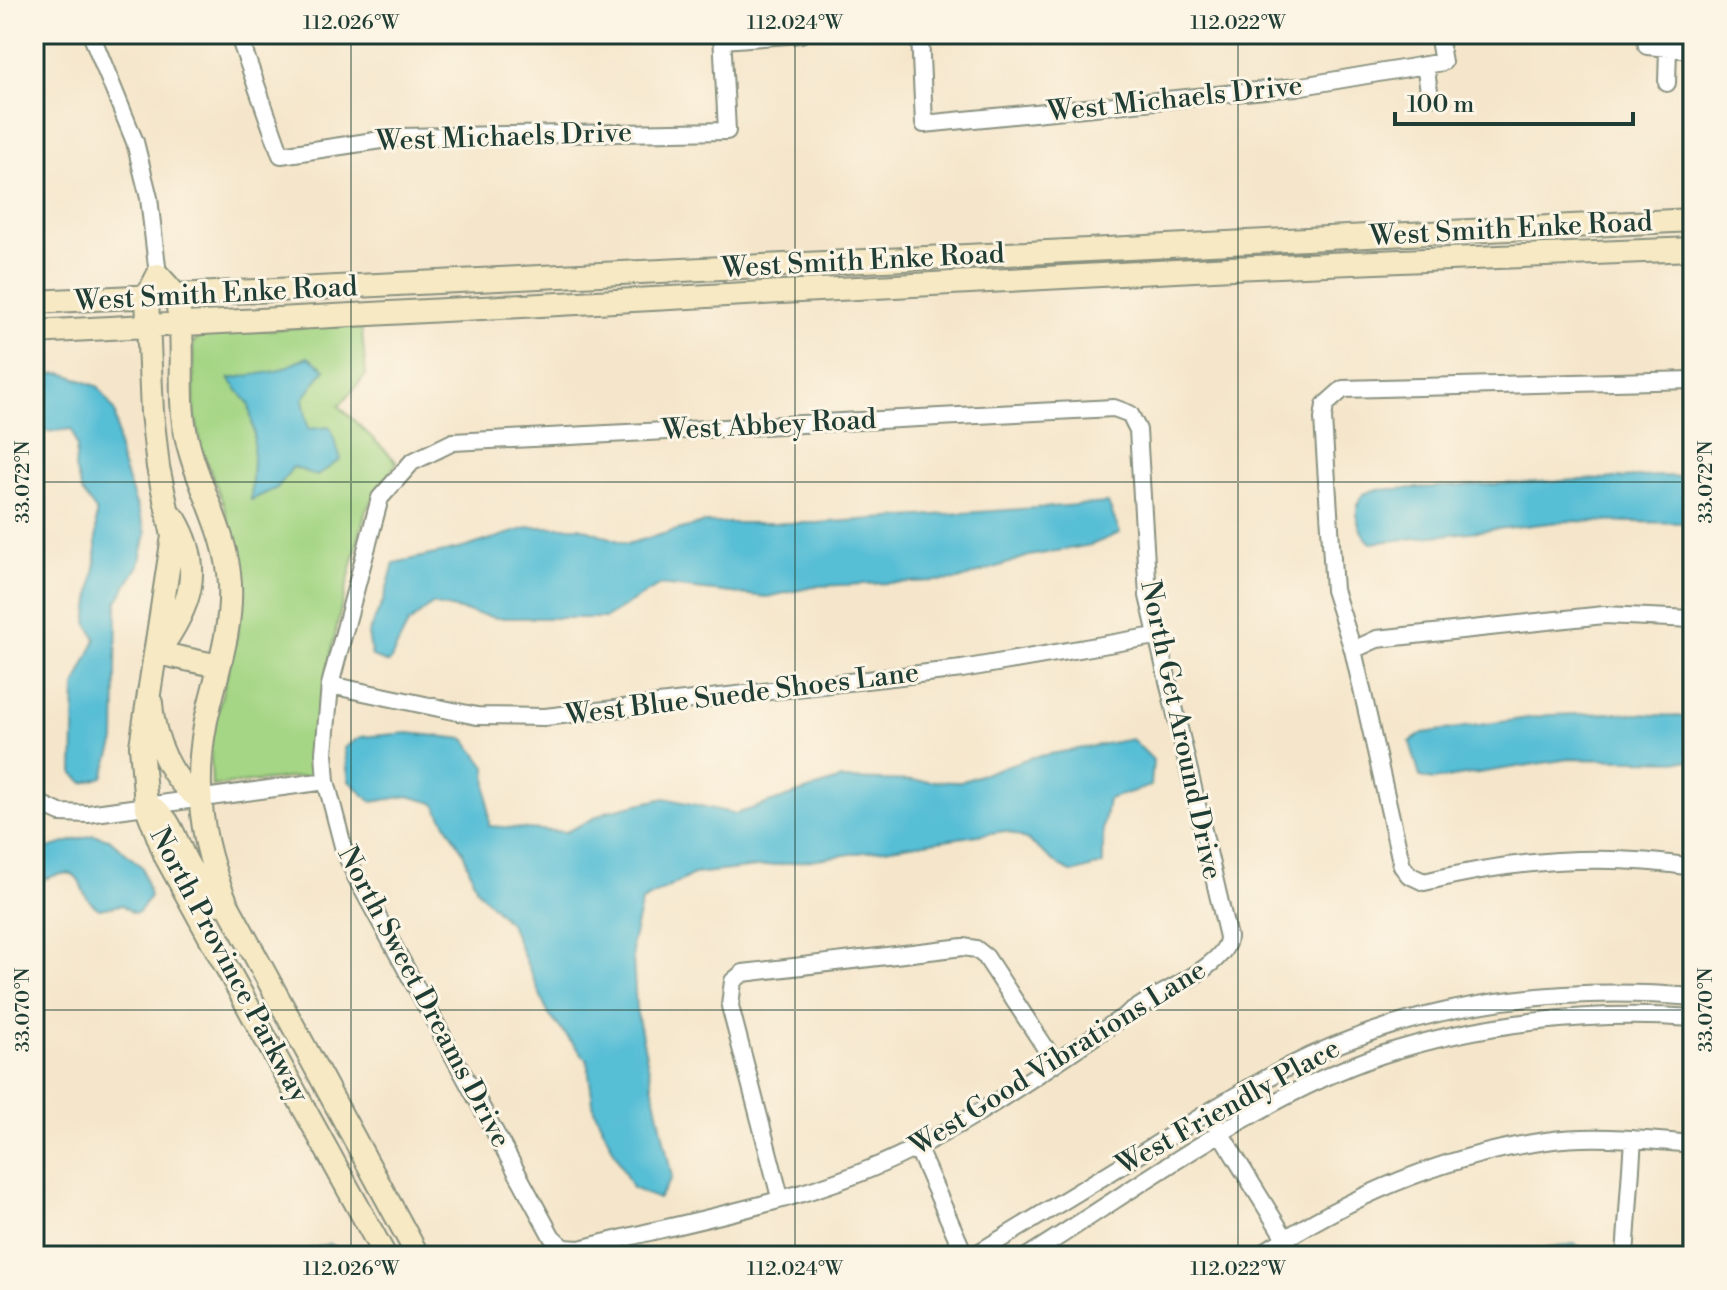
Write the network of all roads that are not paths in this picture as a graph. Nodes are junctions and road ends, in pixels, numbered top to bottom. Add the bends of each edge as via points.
1 (91, 34) edge
2 (238, 34) edge
3 (801, 34) edge
4 (920, 34) edge
5 (1438, 34) edge
6 (722, 37) edge
7 (1646, 40) edge
8 (1668, 48) junction
9 (1693, 50) edge
10 (1425, 65) junction
11 (1667, 83) dead end
12 (1430, 97) dead end
13 (1693, 220) edge
14 (1693, 249) edge
15 (158, 275) junction
16 (147, 297) junction
17 (176, 297) junction
18 (34, 302) edge
19 (179, 324) junction
20 (148, 326) junction
21 (34, 332) edge
22 (1693, 380) edge
23 (1130, 414) joint
24 (412, 462) joint
25 (1693, 619) edge
26 (1155, 636) junction
27 (1353, 650) junction
28 (157, 653) junction
29 (219, 666) junction
30 (330, 685) junction
31 (150, 686) junction
32 (326, 781) junction
33 (199, 798) junction
34 (34, 801) edge
35 (146, 805) junction
36 (1693, 867) edge
37 (239, 926) junction
38 (1226, 950) joint
39 (1693, 997) edge
40 (1693, 1018) edge
41 (1054, 1061) junction
42 (1208, 1113) junction
43 (1220, 1136) junction
44 (1633, 1139) junction
45 (1693, 1144) edge
46 (917, 1147) junction
47 (780, 1197) junction
48 (1285, 1238) junction
49 (564, 1248) joint
50 (385, 1256) edge
51 (418, 1256) edge
52 (965, 1256) edge
53 (973, 1256) edge
54 (1028, 1256) edge
55 (1258, 1256) edge
56 (1625, 1256) edge

1 - 15 street via 135,142 149,198
2 - 6 street, West Michaels Drive via 281,155 401,137 727,131
3 - 6 street
4 - 10 street, West Michaels Drive via 924,124 1296,87
5 - 10 street, West Michaels Drive via 1443,62
7 - 8 street
8 - 9 street
8 - 11 street
10 - 12 street
13 - 17 street, West Smith Enke Road
14 - 19 street, West Smith Enke Road
15 - 16 street, North Province Parkway
15 - 17 street
16 - 17 street, West Smith Enke Road
16 - 18 street, West Smith Enke Road
16 - 20 street, North Province Parkway
17 - 19 street, North Province Parkway
19 - 20 street, West Smith Enke Road
19 - 29 street, North Province Parkway via 185,438 219,531 230,580
20 - 21 street, West Smith Enke Road
20 - 28 street, North Province Parkway via 154,441 171,513 171,558 158,615
22 - 27 street via 1343,389 1325,405 1323,419 1334,590
23 - 24 street, West Abbey Road via 1114,408 476,440 453,442
23 - 26 street, North Get Around Drive via 1138,430 1145,572
24 - 30 street, North Sweet Dreams Drive via 380,498
25 - 27 street via 1604,615 1377,639
26 - 30 street, West Blue Suede Shoes Lane via 962,669 545,717 477,716
26 - 38 street, North Get Around Drive via 1228,937
27 - 36 street via 1402,866 1409,875 1424,882 1527,861 1655,861
28 - 29 street
28 - 31 street, North Province Parkway
29 - 33 street, North Province Parkway via 204,726
30 - 32 street, North Sweet Dreams Drive
31 - 33 street via 163,748 181,783
31 - 35 street, North Province Parkway via 141,746
32 - 33 street
32 - 49 street, North Sweet Dreams Drive via 357,879 552,1237
33 - 35 street
33 - 37 street, North Province Parkway via 207,853
34 - 35 street via 60,813 88,814
35 - 37 street via 162,814 190,868
35 - 50 street, North Province Parkway via 180,883
37 - 51 street, North Province Parkway
38 - 41 street, West Good Vibrations Lane via 1214,963
39 - 42 street, West Friendly Place via 1568,993 1417,1017 1308,1058
40 - 43 street, West Friendly Place via 1544,1021 1381,1055 1301,1090
41 - 46 street, West Good Vibrations Lane
41 - 47 street via 976,949 743,973 733,981 730,1006
42 - 43 street
42 - 53 street, West Friendly Place
43 - 48 street
43 - 54 street, West Friendly Place
44 - 45 street
44 - 48 street via 1548,1140 1452,1160 1367,1193
44 - 56 street
46 - 47 street, West Good Vibrations Lane via 871,1169
46 - 52 street
47 - 49 street, West Good Vibrations Lane via 580,1249
48 - 55 street

